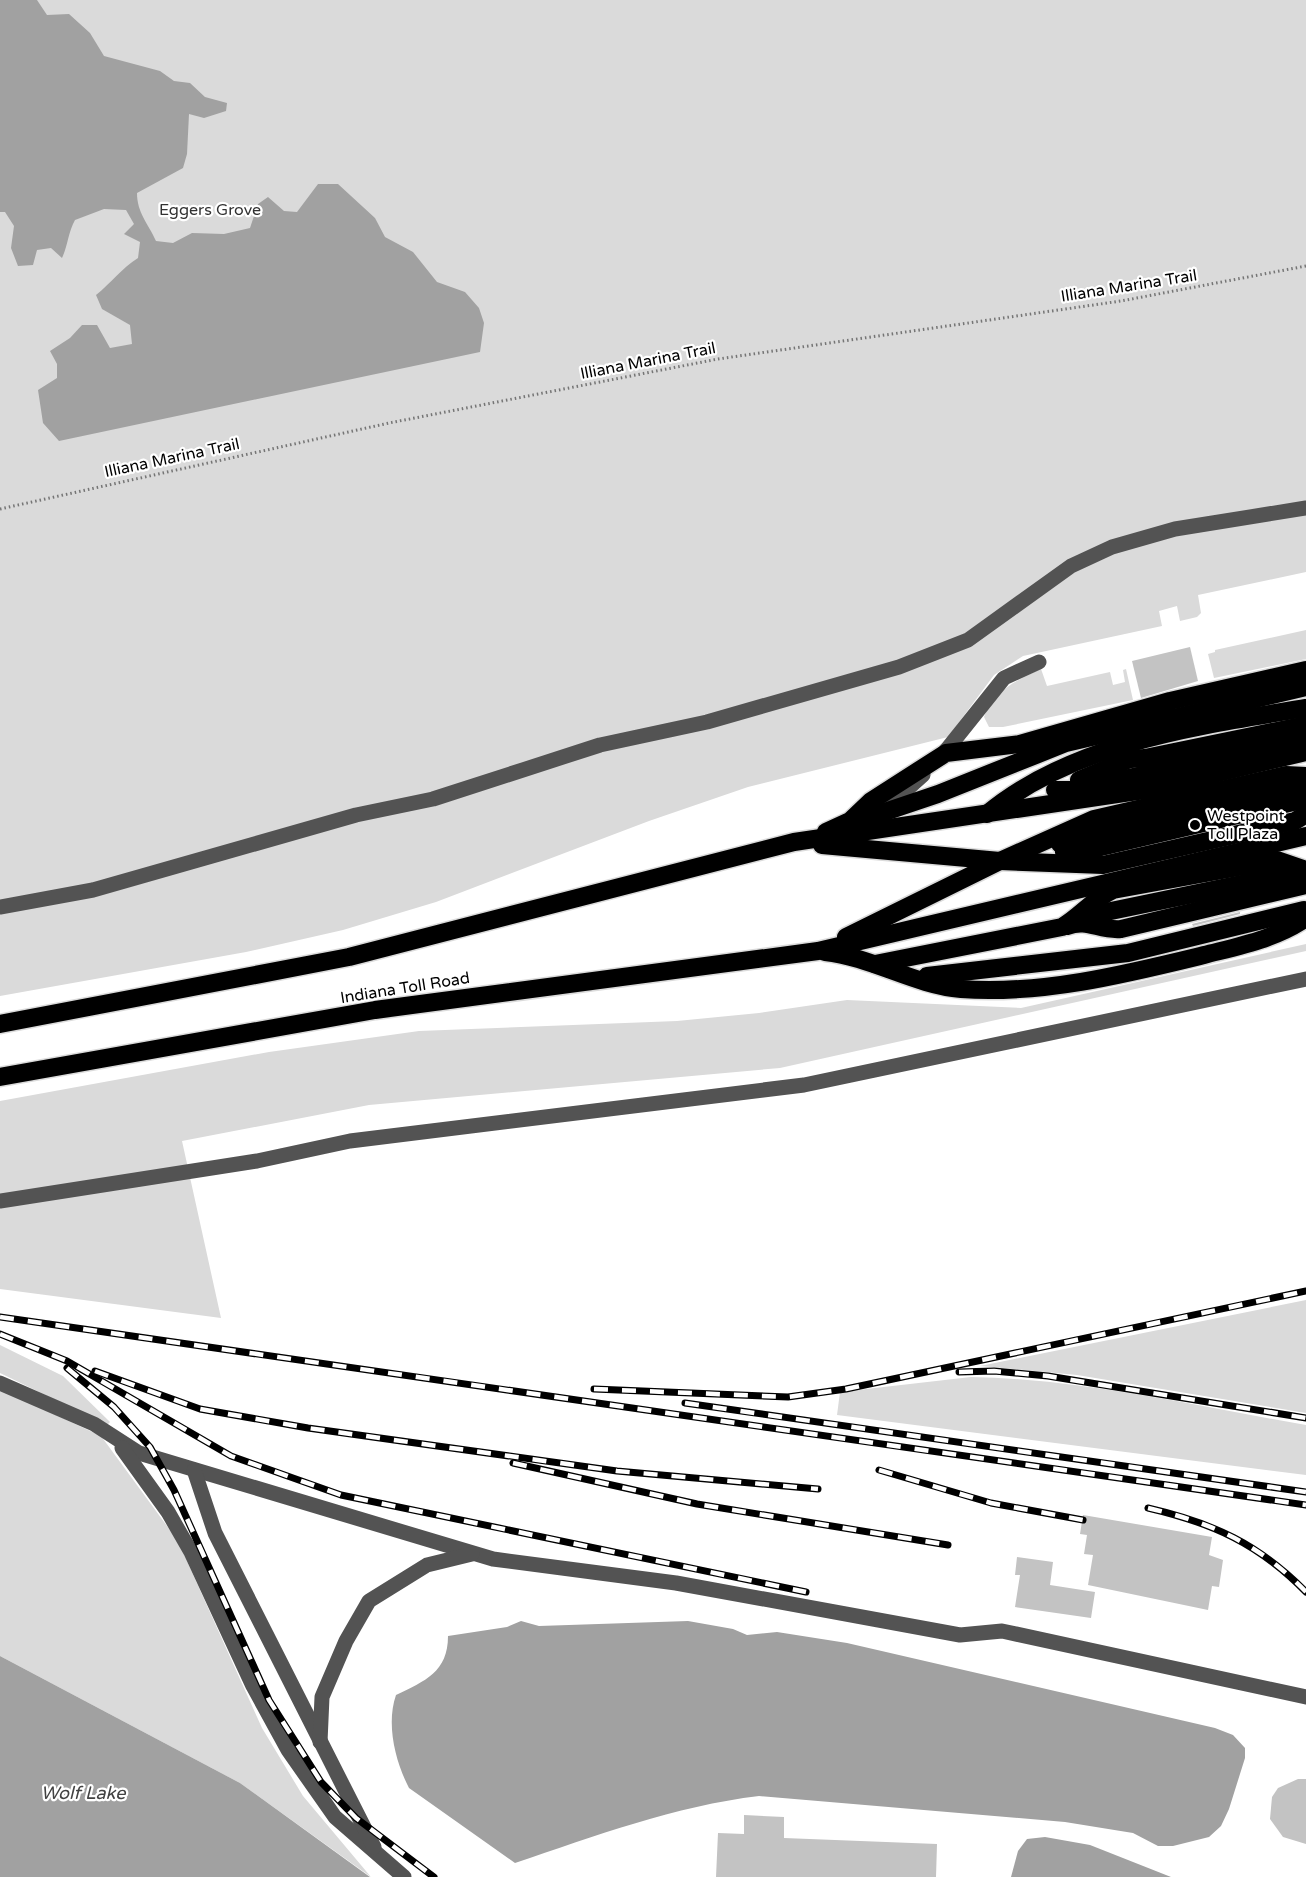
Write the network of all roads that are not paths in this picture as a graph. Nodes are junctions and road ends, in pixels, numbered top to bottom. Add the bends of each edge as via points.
1 (1306, 508) edge
2 (1039, 662) dead end
3 (1306, 670) edge
4 (1306, 687) edge
5 (1306, 708) edge
6 (1306, 725) edge
7 (1306, 739) edge
8 (1069, 743) junction
9 (1020, 744) junction
10 (1107, 752) junction
11 (1306, 752) edge
12 (946, 753) junction
13 (1130, 759) junction
14 (1306, 776) edge
15 (1306, 787) edge
16 (1054, 790) junction
17 (1306, 799) edge
18 (881, 813) junction
19 (993, 813) junction
20 (1306, 814) edge
21 (860, 832) junction
22 (1306, 836) edge
23 (803, 840) junction
24 (1000, 861) junction
25 (1306, 870) edge
26 (1306, 885) edge
27 (0, 907) edge
28 (1306, 909) edge
29 (1306, 918) edge
30 (1070, 923) junction
31 (818, 951) junction
32 (870, 965) junction
33 (907, 976) junction
34 (1306, 979) edge
35 (0, 1024) edge
36 (0, 1077) edge
37 (0, 1201) edge
38 (0, 1383) edge
39 (112, 1436) junction
40 (194, 1470) junction
41 (475, 1553) junction
42 (1306, 1697) edge
43 (320, 1742) junction
44 (376, 1853) junction
45 (404, 1877) edge

1 - 27 street via 1175,529 1112,547 1071,566 968,640 899,667 707,722 600,745 433,800 356,815 93,890
2 - 12 street via 1004,678
3 - 9 highway via 1170,701
4 - 8 highway
5 - 10 highway via 1207,725
6 - 13 highway
7 - 16 highway via 1076,789
8 - 9 highway via 1052,740
8 - 10 highway
8 - 18 highway
9 - 12 highway
10 - 13 highway
10 - 19 highway via 1029,784
11 - 19 highway via 1151,789
12 - 18 street
12 - 23 highway via 871,801 850,821
13 - 16 highway
14 - 24 highway via 1286,775 1094,819
15 - 24 highway via 1098,833
16 - 19 highway via 1033,803
17 - 24 highway via 1101,847
18 - 21 street
18 - 23 highway
19 - 21 highway
20 - 24 highway via 1295,821 1103,865
21 - 23 highway
22 - 31 highway
23 - 24 highway
23 - 35 highway via 350,957
24 - 31 highway
25 - 30 highway via 1277,860 1113,890 1098,897
26 - 30 highway via 1121,929 1081,921
28 - 33 highway via 1128,953
29 - 33 highway via 1252,943 1166,964 1026,989 960,989
30 - 32 highway
31 - 32 highway via 839,953
31 - 36 highway, Indiana Toll Road via 375,1010
32 - 33 highway
34 - 37 street via 804,1085 362,1140 257,1161
38 - 39 street via 94,1424
39 - 40 street via 139,1453
39 - 44 street via 135,1463 191,1552 288,1750 335,1817
40 - 41 street
40 - 43 street via 214,1533
41 - 42 street via 494,1559 676,1583 960,1635 1002,1631
41 - 43 street via 428,1565 369,1601 346,1641 322,1697
43 - 44 street
44 - 45 street

